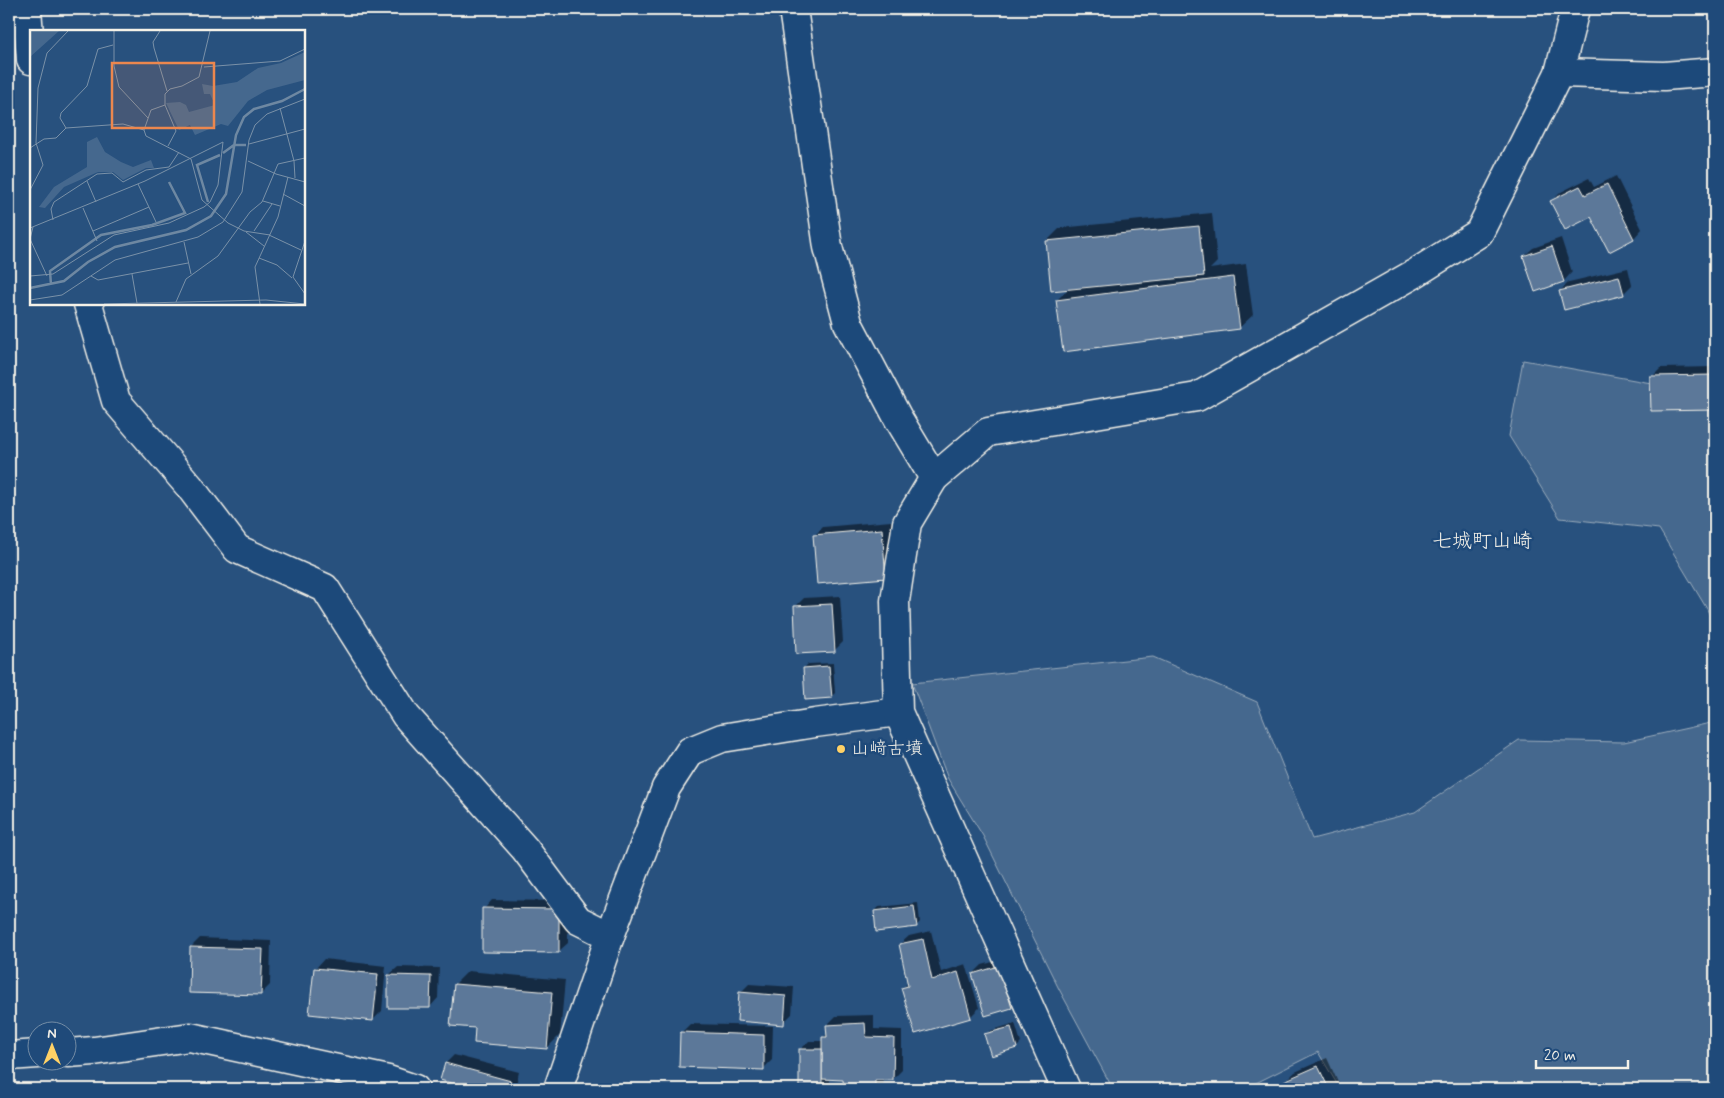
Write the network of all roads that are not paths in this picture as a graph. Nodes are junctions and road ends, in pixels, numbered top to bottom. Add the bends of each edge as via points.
1 (27, 9) edge
2 (793, 9) edge
3 (1575, 9) edge
4 (30, 47) edge
5 (1715, 72) edge
6 (1559, 73) junction
7 (88, 305) edge
8 (934, 478) junction
9 (898, 712) junction
10 (610, 936) junction
11 (78, 1052) edge
12 (28, 1055) edge
13 (9, 1056) edge
14 (415, 1089) edge
15 (558, 1089) edge
16 (1066, 1089) edge

1 - 4 street
2 - 8 street via 828,247 848,323
3 - 6 street
5 - 6 street via 1664,76
6 - 8 street via 1480,233 1406,279 1196,397 988,432
7 - 10 street via 116,401 190,487 237,549 325,588 406,716 525,850 578,920
8 - 9 street via 907,523 894,601
9 - 10 street via 722,738 690,751 666,788
9 - 16 street
10 - 15 street
11 - 14 street via 190,1037 388,1080
12 - 13 street

